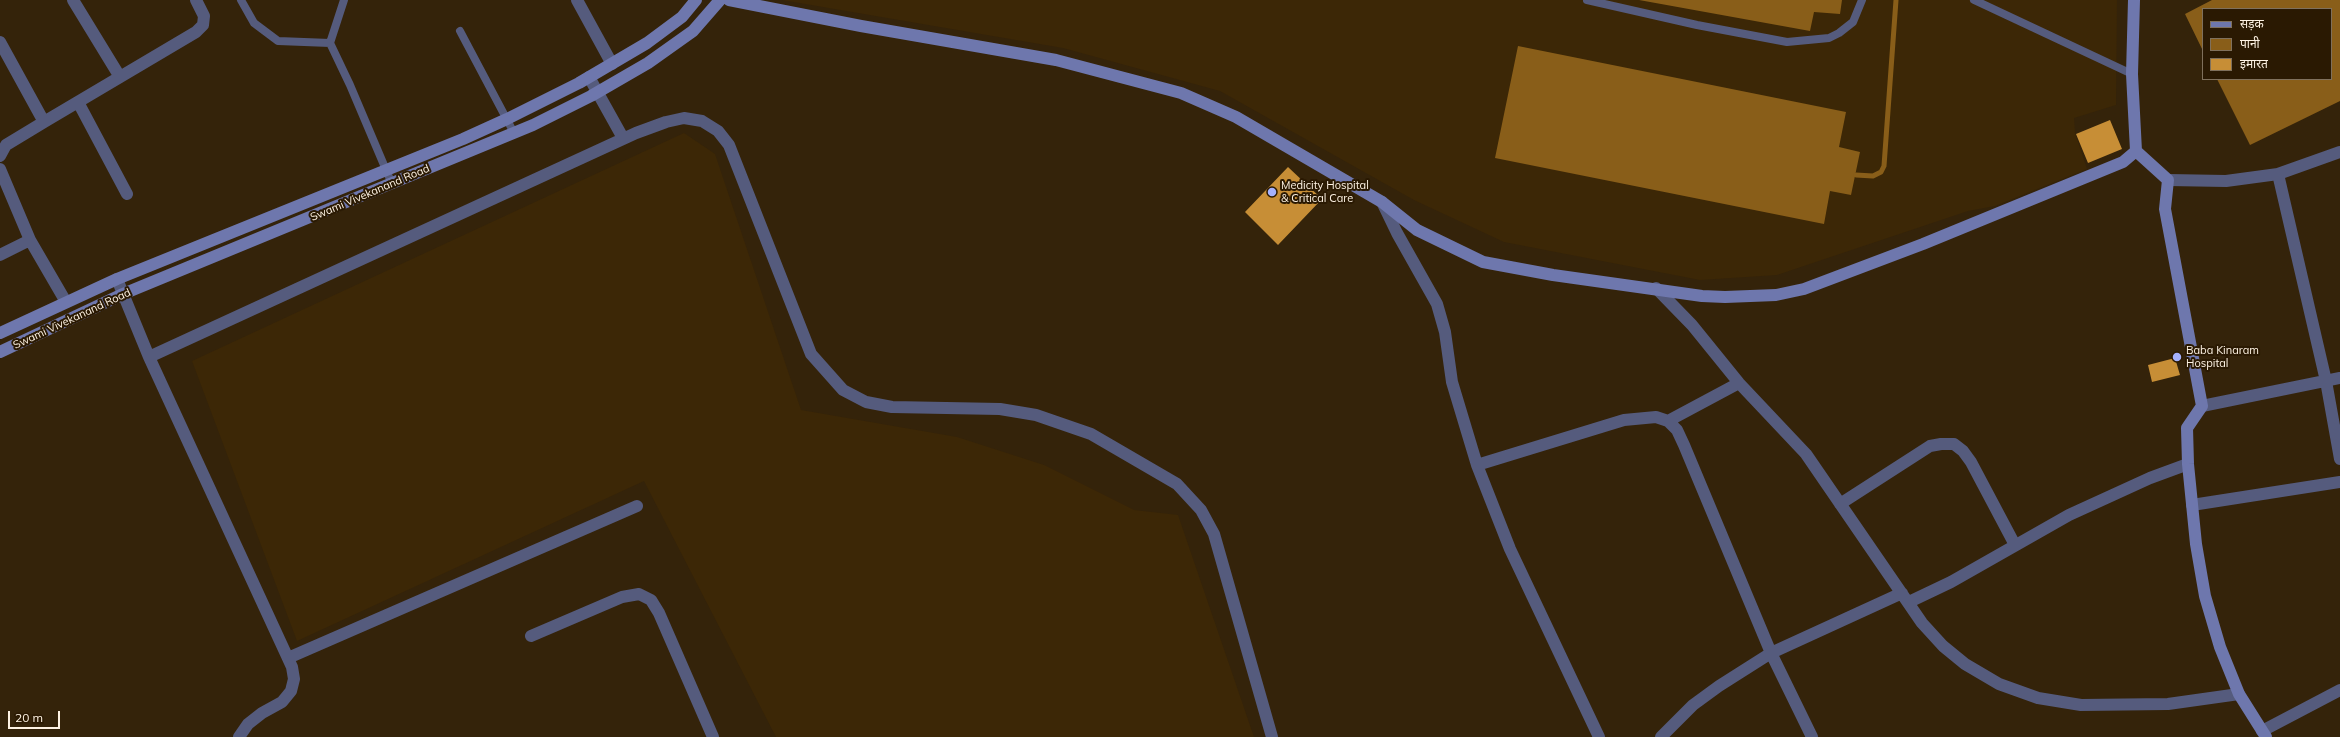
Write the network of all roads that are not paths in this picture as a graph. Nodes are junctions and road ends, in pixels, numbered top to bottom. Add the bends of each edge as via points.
1 (73, 0) edge
2 (196, 0) edge
3 (240, 0) edge
4 (344, 0) edge
5 (578, 0) edge
6 (696, 0) edge
7 (720, 0) edge
8 (730, 0) edge
9 (1587, 0) edge
10 (1862, 0) edge
11 (1974, 0) edge
12 (2134, 0) edge
13 (460, 31) dead end
14 (0, 42) edge
15 (330, 44) junction
16 (612, 64) junction
17 (2132, 74) junction
18 (120, 77) junction
19 (589, 77) junction
20 (597, 93) junction
21 (78, 102) junction
22 (507, 119) junction
23 (44, 122) junction
24 (514, 133) junction
25 (623, 138) junction
26 (2136, 151) junction
27 (2340, 152) edge
28 (0, 156) edge
29 (0, 169) edge
30 (387, 170) junction
31 (2278, 174) junction
32 (2168, 180) junction
33 (392, 184) junction
34 (127, 194) dead end
35 (1382, 202) junction
36 (30, 240) junction
37 (0, 255) edge
38 (117, 279) junction
39 (1656, 288) junction
40 (123, 294) junction
41 (66, 302) junction
42 (0, 334) edge
43 (0, 352) edge
44 (149, 357) junction
45 (2340, 378) edge
46 (2326, 381) junction
47 (1739, 383) junction
48 (2202, 406) junction
49 (1668, 421) junction
50 (2340, 459) edge
51 (2188, 464) junction
52 (1477, 465) junction
53 (2340, 482) edge
54 (1840, 504) junction
55 (2192, 505) junction
56 (637, 506) dead end
57 (2015, 545) junction
58 (1905, 598) junction
59 (531, 636) dead end
60 (1771, 653) junction
61 (288, 658) junction
62 (2340, 690) edge
63 (2239, 694) junction
64 (2264, 734) edge
65 (239, 737) edge
66 (713, 737) edge
67 (1272, 737) edge
68 (1599, 737) edge
69 (1661, 737) edge
70 (1812, 737) edge

1 - 18 street
2 - 18 street via 204,16 202,25 196,32
3 - 15 lane via 254,23 278,41
4 - 15 lane
5 - 16 street
6 - 16 street, Swami Vivekanand Road via 682,17 647,43
7 - 20 street, Swami Vivekanand Road via 693,31 648,63
8 - 35 street via 1056,60 1181,93 1236,117
9 - 10 lane via 1787,42 1829,38 1839,33 1853,22
11 - 17 lane
12 - 17 street
13 - 22 lane
14 - 23 street
15 - 30 lane
16 - 19 street, Swami Vivekanand Road
17 - 26 street
18 - 21 street
19 - 20 street
19 - 22 street, Swami Vivekanand Road
20 - 24 street, Swami Vivekanand Road
20 - 25 street
21 - 23 street
21 - 34 street
22 - 24 lane
22 - 30 street, Swami Vivekanand Road
23 - 28 street via 6,145
24 - 33 street, Swami Vivekanand Road
25 - 44 street
25 - 67 street via 684,118 702,121 718,131 729,145 811,354 842,390 866,402 892,407 1000,409 1036,415 1091,434 1177,484 1200,510 1214,534
26 - 32 street
26 - 39 street via 2123,162 1923,244 1804,289 1776,295 1724,297
27 - 31 street
29 - 36 street
30 - 33 lane
30 - 38 street, Swami Vivekanand Road
31 - 32 street via 2226,181
31 - 46 street
32 - 48 street via 2166,209
33 - 40 street, Swami Vivekanand Road
35 - 39 street via 1417,230 1483,262 1553,275
35 - 52 street via 1396,233 1437,304 1445,332 1452,382
36 - 37 street
36 - 41 street
38 - 40 street
38 - 41 street, Swami Vivekanand Road
39 - 47 street via 1692,325
40 - 43 street, Swami Vivekanand Road
40 - 44 street
41 - 42 street, Swami Vivekanand Road
44 - 61 street
45 - 46 street
46 - 48 street
46 - 50 street
47 - 49 street
47 - 54 street via 1806,454
48 - 51 street via 2187,428
49 - 52 street via 1656,417 1624,420
49 - 60 street via 1677,430 1684,445
51 - 55 street
51 - 57 street via 2106,497
52 - 68 street via 1510,549
53 - 55 street
54 - 57 street via 1930,446 1954,444 1971,462
54 - 58 street
55 - 63 street via 2205,596 2220,647
56 - 61 street
57 - 58 street
58 - 60 street
58 - 63 street via 1927,629 1965,664 1998,684 2038,698 2081,705 2128,706 2168,704
59 - 66 street via 622,597 639,594 651,600
60 - 69 street via 1703,698
60 - 70 street
61 - 65 street via 294,679 291,691 282,702 248,724
62 - 64 street
63 - 64 street

